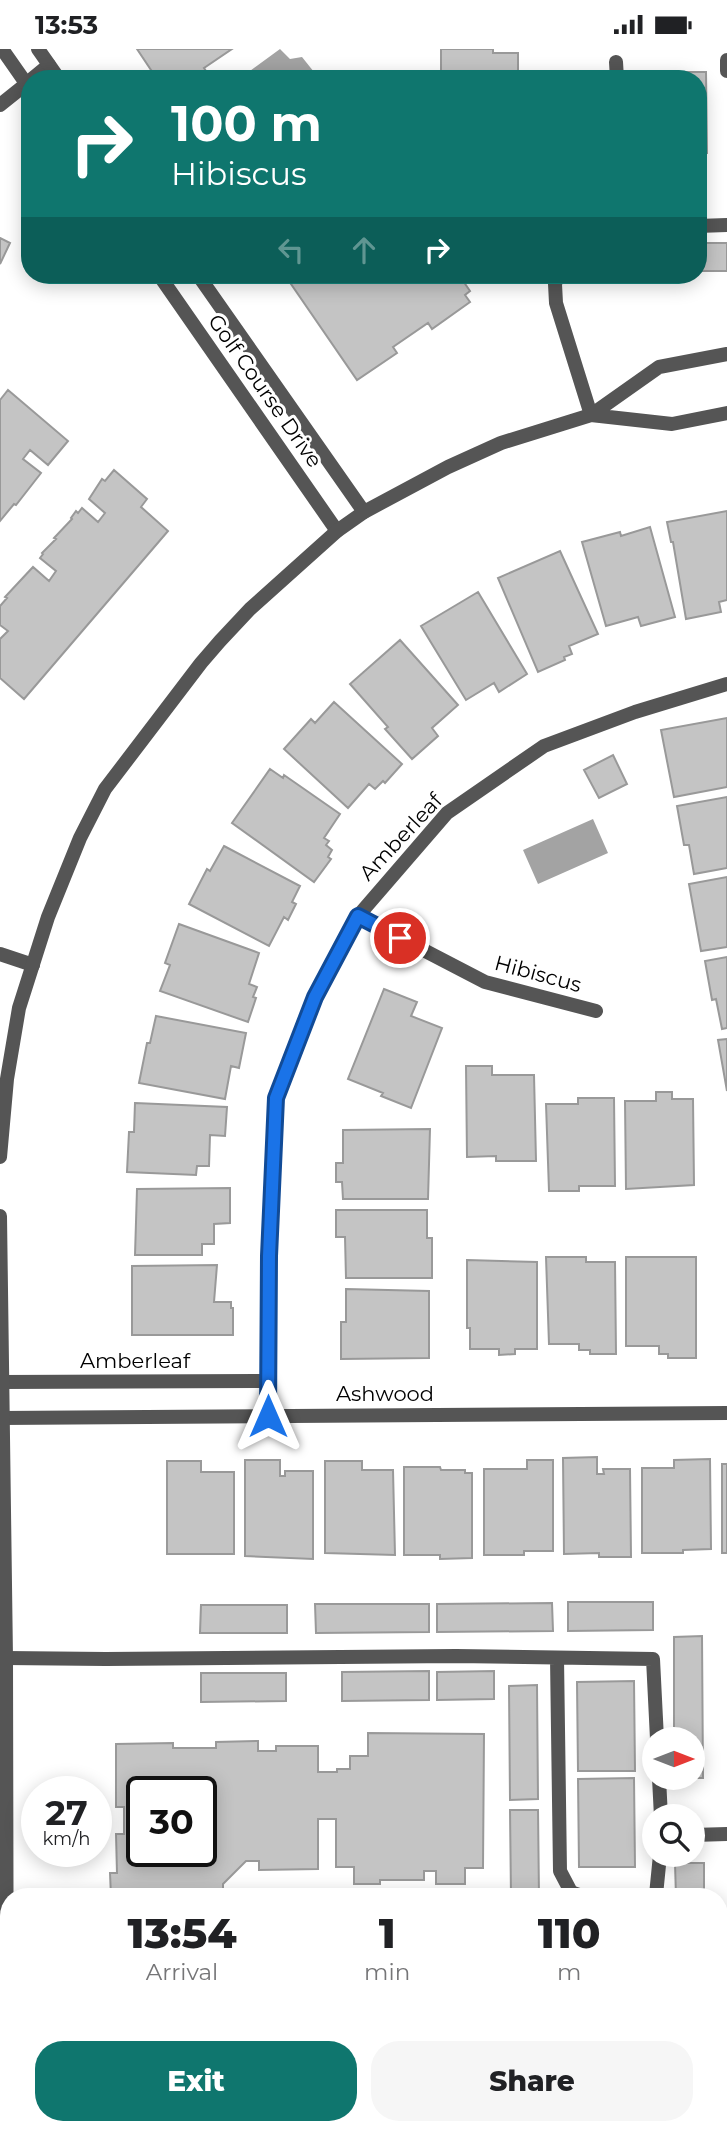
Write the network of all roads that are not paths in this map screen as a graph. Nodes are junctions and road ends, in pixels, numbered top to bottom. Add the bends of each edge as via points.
1 (2, 49) edge
2 (38, 49) edge
3 (727, 59) edge
4 (616, 62) dead end
5 (49, 65) junction
6 (43, 70) edge
7 (53, 70) edge
8 (616, 70) edge
9 (727, 71) edge
10 (21, 73) edge
11 (21, 89) edge
12 (0, 105) edge
13 (727, 225) edge
14 (707, 226) edge
15 (165, 284) edge
16 (204, 284) edge
17 (555, 284) edge
18 (727, 354) edge
19 (727, 413) edge
20 (591, 415) junction
21 (364, 512) junction
22 (337, 531) junction
23 (727, 684) edge
24 (358, 916) junction
25 (0, 954) edge
26 (33, 965) junction
27 (596, 1011) dead end
28 (0, 1157) edge
29 (0, 1216) edge
30 (268, 1381) junction
31 (1, 1382) edge
32 (727, 1413) edge
33 (268, 1416) junction
34 (1, 1417) edge
35 (6, 1658) junction
36 (557, 1658) junction
37 (656, 1727) edge
38 (727, 1834) edge
39 (705, 1835) edge
40 (4, 1843) edge
41 (659, 1867) edge
42 (4, 1888) edge
43 (569, 1888) edge
44 (657, 1888) edge

1 - 10 street
2 - 5 street
3 - 9 street
4 - 8 street
5 - 6 street
5 - 7 street
11 - 12 street
13 - 14 street
15 - 22 street, Golf Course Drive
16 - 21 street, Golf Course Drive
17 - 20 street via 556,303
18 - 20 street via 659,367
19 - 20 street via 672,424
20 - 21 street via 501,443
21 - 22 street
22 - 26 street via 220,641 105,789 52,906
23 - 24 street, Amberleaf via 544,746 447,813
24 - 27 street, Hibiscus via 485,982
24 - 30 street, Amberleaf via 315,997 276,1098
25 - 26 street
26 - 28 street via 6,1079
29 - 31 street
30 - 31 street, Amberleaf
30 - 33 street, Amberleaf
31 - 34 street
32 - 33 street, Ashwood
33 - 34 street, Ashwood
34 - 35 street
35 - 36 street
35 - 40 street
36 - 37 street via 653,1659
36 - 43 street via 560,1871
38 - 39 street
40 - 42 street
41 - 44 street

